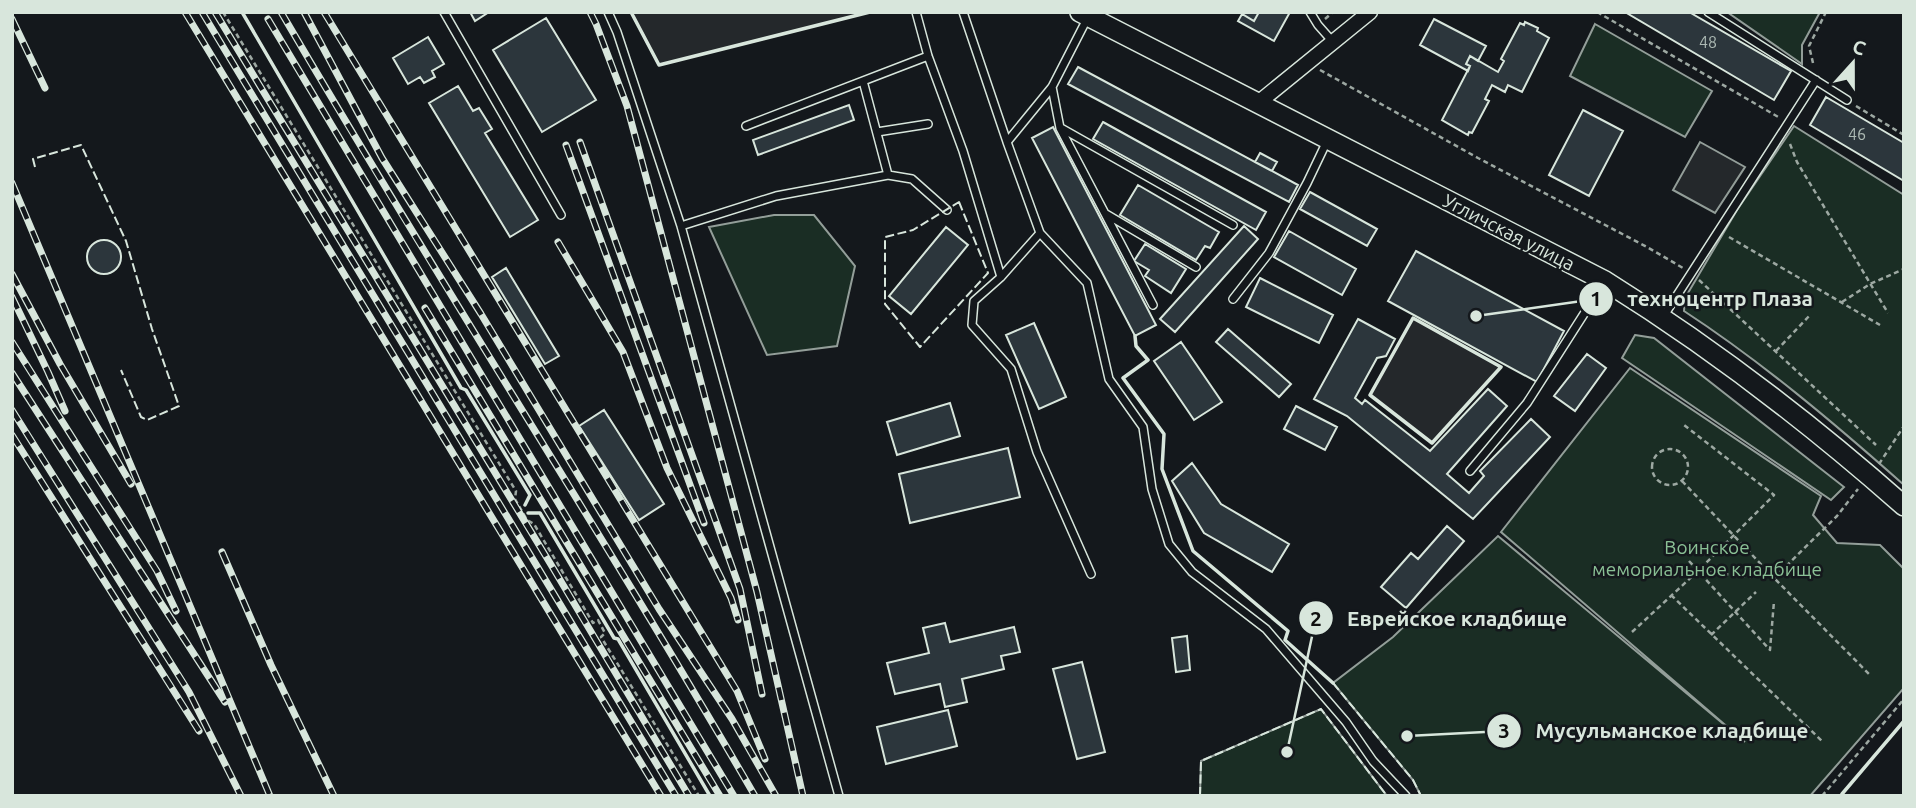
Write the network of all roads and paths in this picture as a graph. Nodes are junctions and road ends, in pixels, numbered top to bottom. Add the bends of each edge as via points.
1 (223, 12) edge
2 (444, 12) edge
3 (608, 12) edge
4 (916, 12) edge
5 (963, 12) edge
6 (1310, 12) edge
7 (1370, 12) edge
8 (1597, 12) edge
9 (1708, 12) edge
10 (1826, 12) edge
11 (1084, 15) edge
12 (1333, 43) junction
13 (928, 56) junction
14 (1308, 63) junction
15 (1816, 80) junction
16 (863, 81) junction
17 (1052, 87) junction
18 (1847, 100) joint
19 (1258, 103) junction
20 (1789, 122) junction
21 (928, 124) dead end
22 (746, 126) dead end
23 (1060, 128) junction
24 (877, 132) junction
25 (1904, 135) edge
26 (1328, 139) junction
27 (1007, 142) junction
28 (888, 175) junction
29 (947, 210) dead end
30 (1105, 214) junction
31 (561, 215) dead end
32 (1233, 225) dead end
33 (681, 226) junction
34 (1718, 231) junction
35 (1040, 233) junction
36 (1196, 267) dead end
37 (1904, 269) edge
38 (1690, 272) junction
39 (1000, 277) junction
40 (1605, 281) junction
41 (1870, 284) junction
42 (1233, 299) dead end
43 (1842, 302) junction
44 (1153, 304) dead end
45 (1888, 313) dead end
46 (1811, 314) dead end
47 (1663, 317) junction
48 (1880, 324) dead end
49 (1776, 351) junction
50 (1684, 425) dead end
51 (1904, 426) edge
52 (1876, 445) dead end
53 (1877, 466) dead end
54 (1470, 471) dead end
55 (1682, 481) junction
56 (1860, 487) dead end
57 (1904, 506) edge
58 (1734, 536) junction
59 (1689, 561) dead end
60 (1698, 571) junction
61 (1091, 574) dead end
62 (1751, 577) dead end
63 (1774, 578) junction
64 (1756, 592) dead end
65 (1671, 595) junction
66 (1774, 601) dead end
67 (1735, 611) junction
68 (1632, 632) dead end
69 (1711, 635) junction
70 (1869, 674) dead end
71 (1904, 699) edge
72 (1823, 742) dead end
73 (699, 796) edge
74 (839, 796) edge
75 (1406, 796) edge
76 (1822, 796) edge

1 - 73 path via 516,491 514,499 593,623 598,620 605,633 601,637
2 - 31 lane
3 - 33 lane
4 - 13 lane
5 - 27 lane
6 - 12 lane
7 - 12 street
8 - 20 path
9 - 15 lane
10 - 15 path via 1809,46
11 - 17 lane
11 - 19 main road, Угличская улица
12 - 14 street
13 - 16 lane
13 - 39 lane via 963,150
14 - 19 street
14 - 38 path
15 - 18 lane
15 - 20 lane
16 - 22 lane
16 - 24 lane
17 - 23 lane
17 - 27 lane
18 - 25 path
19 - 26 main road, Угличская улица
20 - 34 lane
20 - 41 path via 1797,162
21 - 24 lane
23 - 30 lane
23 - 32 lane
24 - 28 lane
26 - 40 main road, Угличская улица
26 - 42 lane via 1269,253
27 - 35 lane
28 - 29 lane via 912,179
28 - 33 lane via 776,196
30 - 36 lane
30 - 44 lane
33 - 74 lane
34 - 38 lane
34 - 43 path
35 - 39 lane
35 - 75 lane via 1087,283 1109,379 1143,427 1152,489 1169,544 1192,572 1266,629
37 - 41 path
38 - 47 lane
38 - 49 path
39 - 61 lane via 974,301 972,325 1011,369 1037,452
40 - 47 main road, Угличская улица
40 - 54 lane via 1527,403
41 - 43 path
41 - 45 path
43 - 48 path
46 - 49 path
47 - 57 main road, Угличская улица via 1788,410
49 - 52 path
50 - 58 path via 1774,495
51 - 53 path
55 - 55 path via 1668,486 1658,481 1652,472 1656,456 1666,450 1683,454 1688,465
55 - 58 path
56 - 63 path
58 - 60 path
58 - 63 path
59 - 60 path
60 - 62 path
60 - 65 path
60 - 67 path
63 - 70 path
64 - 67 path
65 - 68 path
65 - 69 path
66 - 67 path via 1770,650
67 - 69 path
69 - 72 path
71 - 76 path

